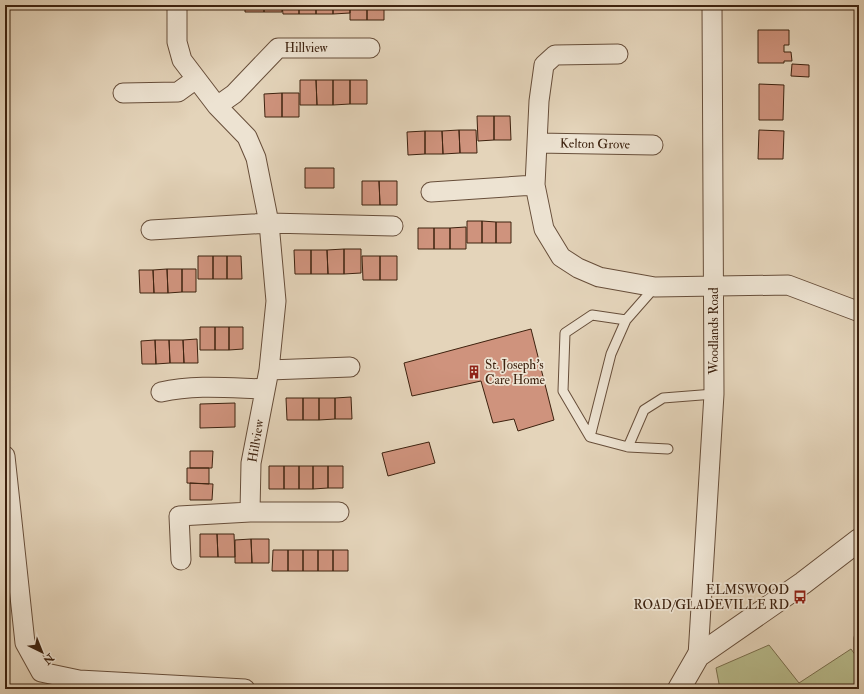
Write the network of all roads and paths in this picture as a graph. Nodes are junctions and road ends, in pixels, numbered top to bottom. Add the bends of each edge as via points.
1 (177, 5) edge
2 (712, 5) edge
3 (370, 48) dead end
4 (618, 54) dead end
5 (196, 79) junction
6 (123, 93) dead end
7 (217, 106) junction
8 (537, 143) junction
9 (653, 145) dead end
10 (535, 185) junction
11 (431, 192) dead end
12 (269, 223) junction
13 (394, 226) dead end
14 (151, 230) dead end
15 (714, 286) junction
16 (655, 287) junction
17 (857, 311) dead end
18 (626, 320) junction
19 (350, 366) dead end
20 (269, 370) junction
21 (265, 390) junction
22 (161, 392) dead end
23 (714, 394) junction
24 (590, 437) junction
25 (628, 447) junction
26 (668, 449) dead end
27 (5, 456) edge
28 (250, 512) junction
29 (339, 512) dead end
30 (857, 546) edge
31 (181, 560) dead end
32 (859, 638) edge
33 (859, 650) edge
34 (698, 656) junction
35 (245, 689) edge
36 (679, 689) edge

1 - 5 street, Hillview via 177,42 182,60
2 - 15 street, Woodlands Road
3 - 7 street, Hillview via 278,48 234,94
4 - 8 street via 555,55 544,66
5 - 6 street via 178,92
5 - 7 street, Hillview
7 - 12 street, Hillview via 247,137 256,158
8 - 9 street, Kelton Grove
8 - 10 street
10 - 11 street
10 - 16 street via 544,229 561,257 599,277
12 - 13 street
12 - 14 street
12 - 20 street, Hillview via 276,301
15 - 16 street
15 - 17 street via 788,284
15 - 23 street, Woodlands Road
16 - 18 lane
18 - 24 lane via 611,354
18 - 24 lane via 592,315 565,333 563,392
19 - 20 street
20 - 21 street, Hillview
21 - 22 street via 210,387
21 - 28 street, Hillview via 251,463
23 - 25 lane via 663,398 644,410
23 - 34 street, Woodlands Road
24 - 25 lane
25 - 26 lane
27 - 35 street via 25,643 41,672 79,680
28 - 29 street
28 - 31 street via 179,516
30 - 34 street
32 - 33 lane
34 - 36 street

